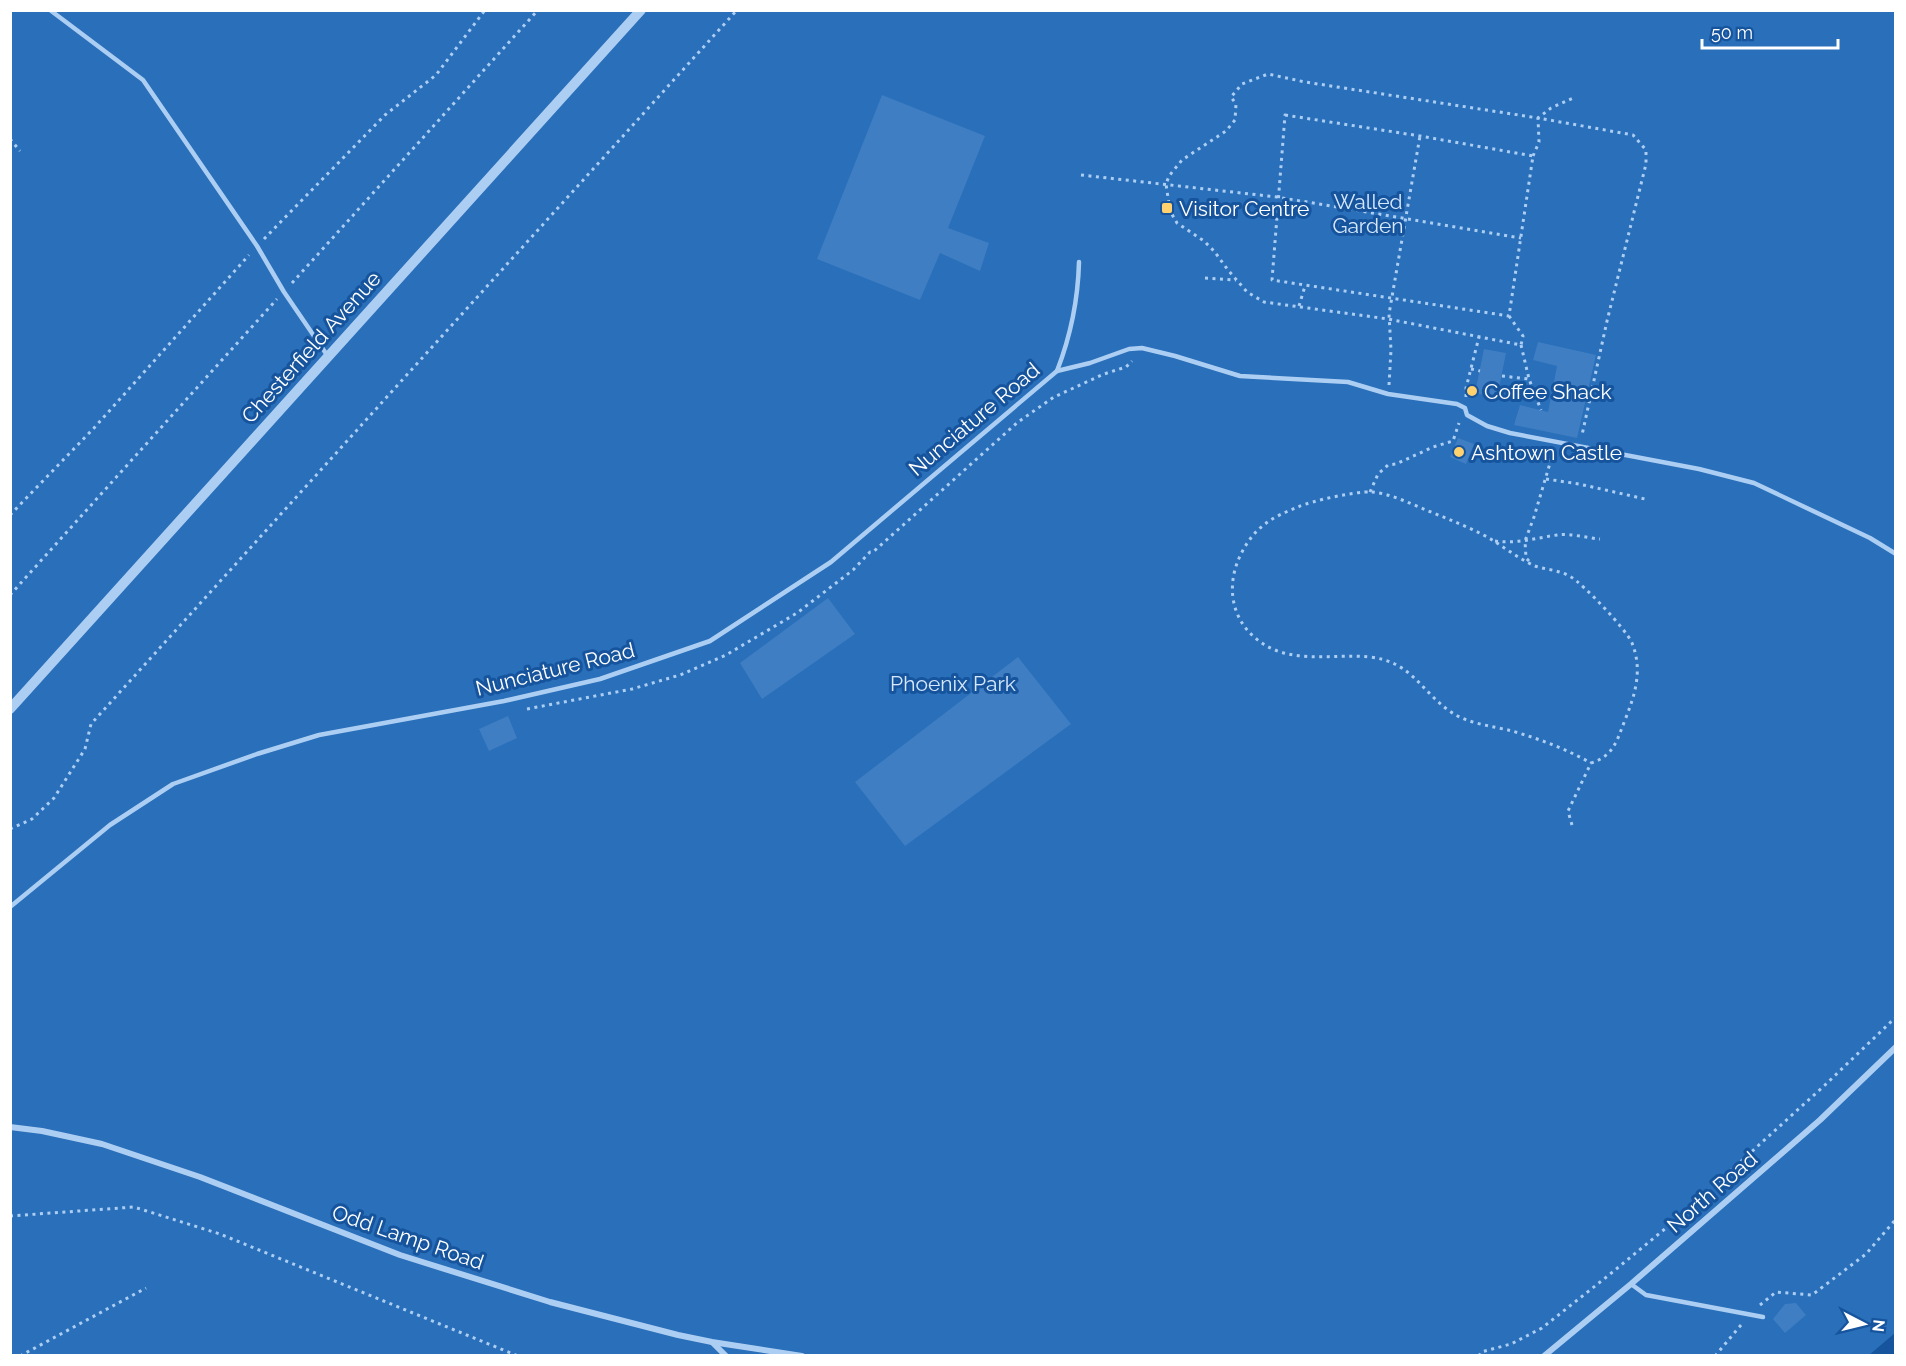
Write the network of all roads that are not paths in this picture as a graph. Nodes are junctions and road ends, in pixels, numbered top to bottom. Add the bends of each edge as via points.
1 (50, 10) edge
2 (641, 10) edge
3 (1079, 262) dead end
4 (328, 357) junction
5 (1057, 371) junction
6 (1896, 554) edge
7 (10, 709) edge
8 (10, 907) edge
9 (1896, 1047) edge
10 (10, 1127) edge
11 (1631, 1284) junction
12 (1763, 1317) dead end
13 (712, 1342) junction
14 (726, 1356) edge
15 (802, 1356) edge
16 (1544, 1356) edge

1 - 4 lane via 143,80
2 - 4 street, Chesterfield Avenue
3 - 5 lane, Nunciature Road via 1075,309
4 - 7 street, Chesterfield Avenue
5 - 6 lane via 1142,348 1240,376 1348,382 1388,394 1457,404 1487,426 1510,433 1754,483
5 - 8 lane, Nunciature Road via 831,562 710,641 600,679 497,703 319,735 173,784 110,825
9 - 11 street, North Road via 1820,1120
10 - 13 street, Odd Lamp Road via 102,1144 200,1177 400,1255 550,1302
11 - 12 lane via 1646,1295
11 - 16 street, North Road
13 - 14 street
13 - 15 street, Odd Lamp Road

